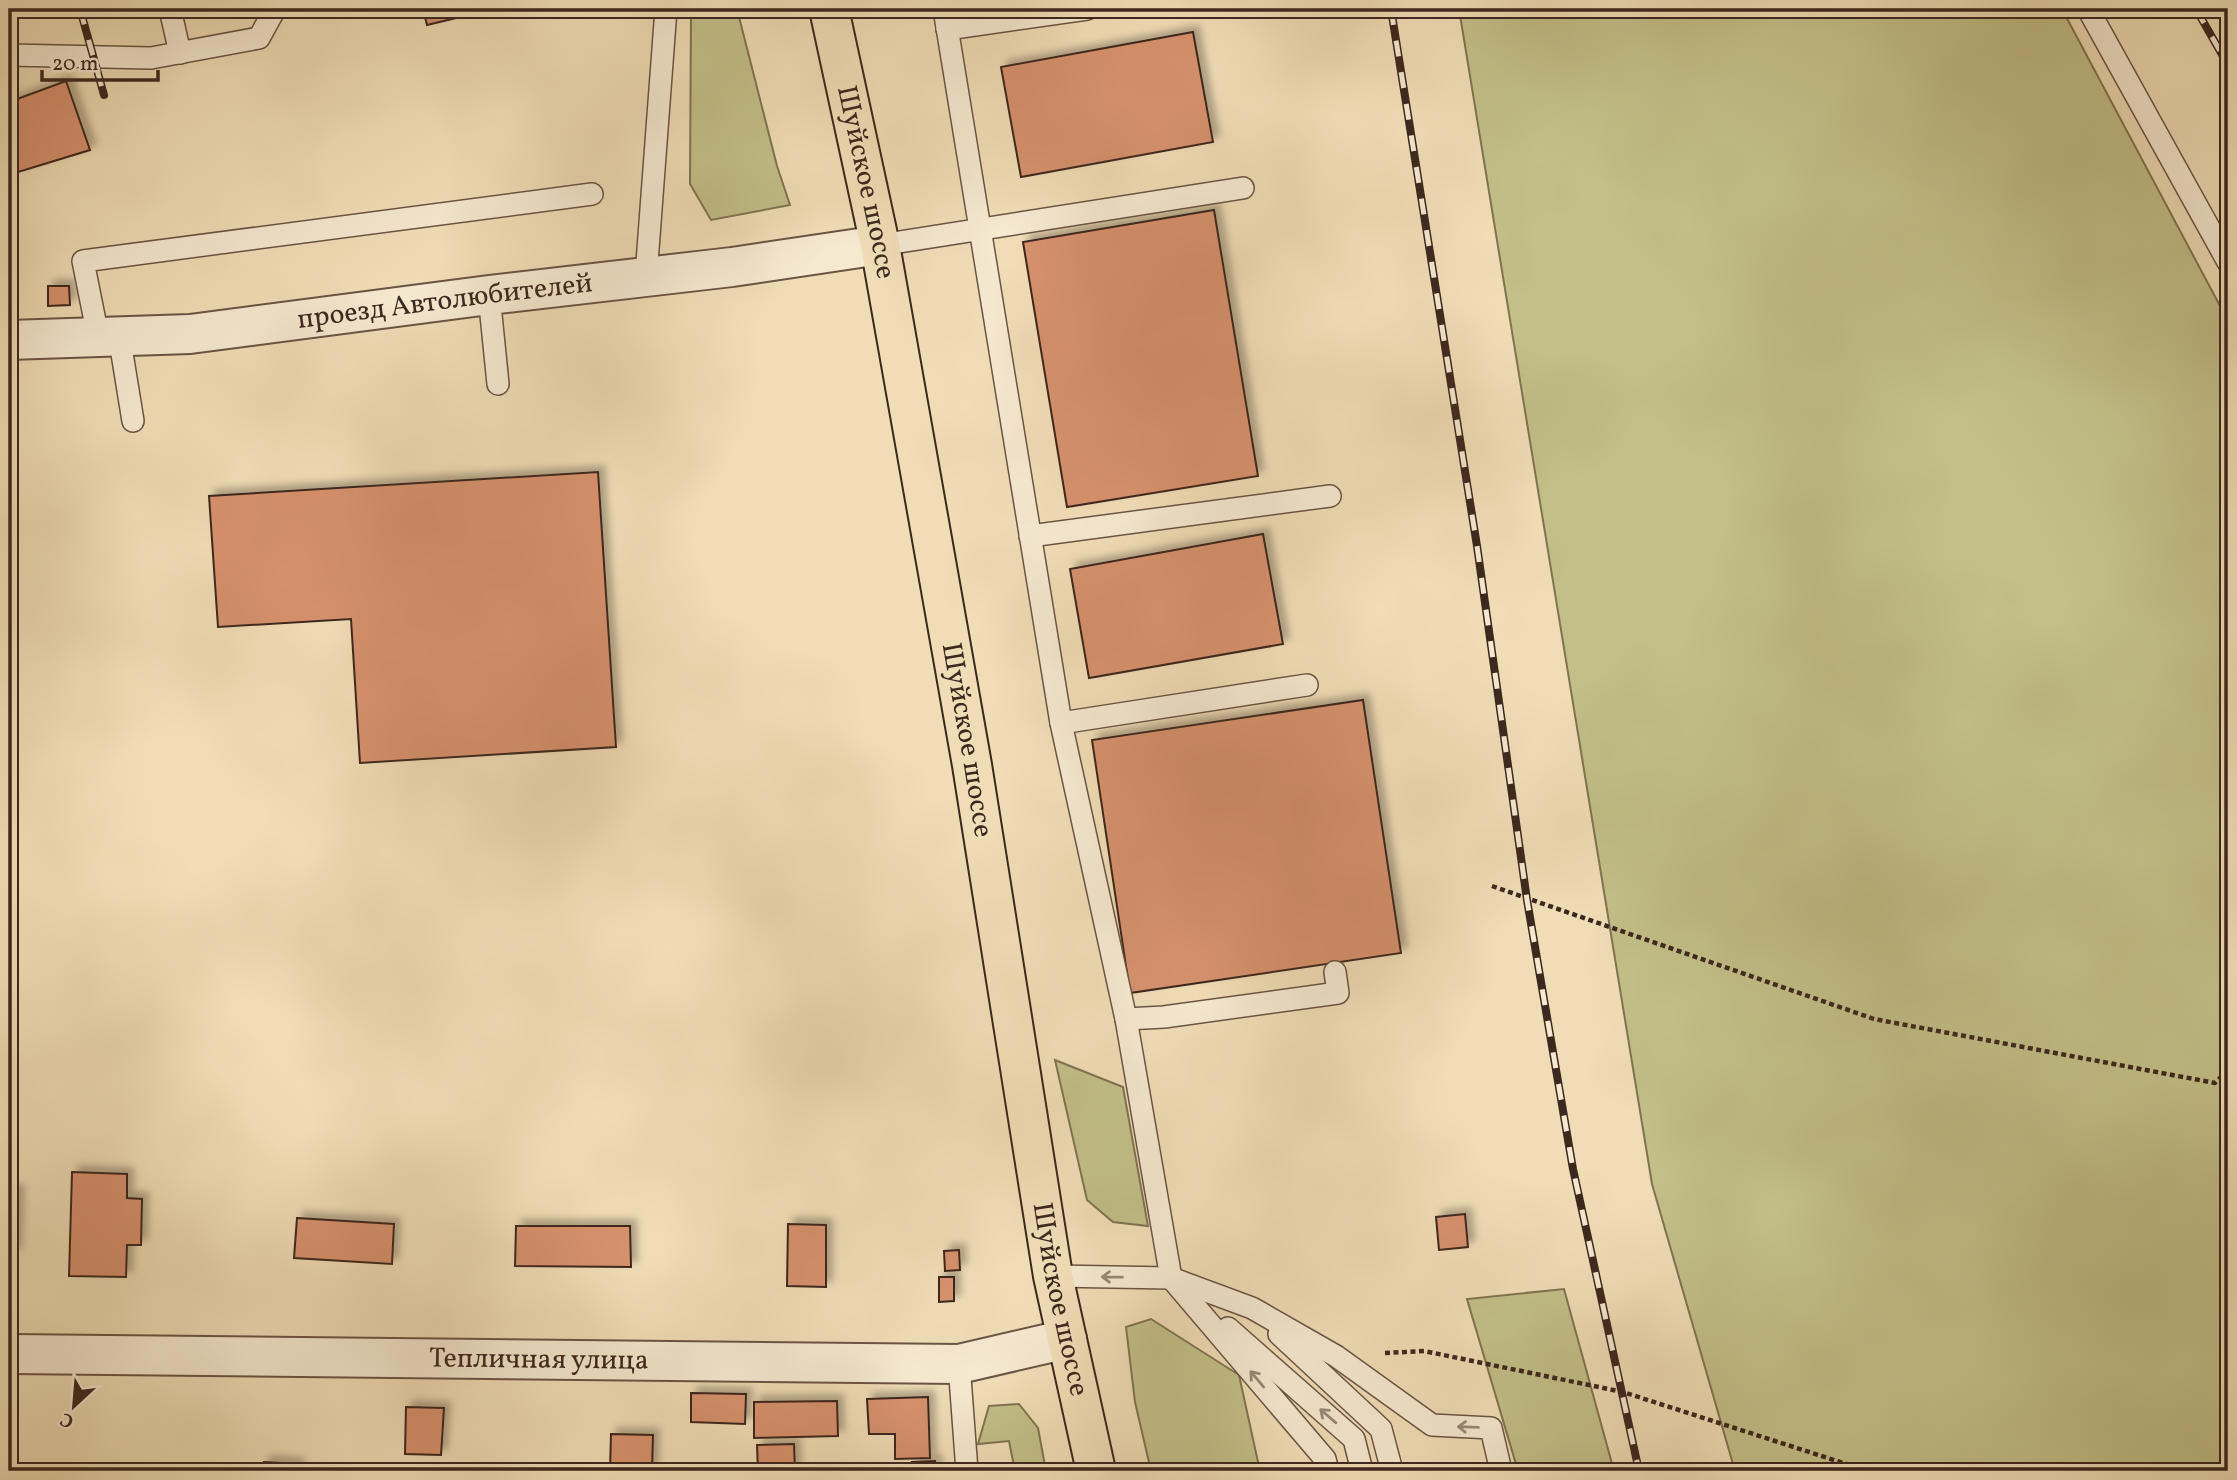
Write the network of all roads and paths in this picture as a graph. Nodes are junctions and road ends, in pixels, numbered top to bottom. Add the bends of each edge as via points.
1 (170, 9) edge
2 (275, 9) edge
3 (666, 9) edge
4 (829, 9) edge
5 (1087, 9) edge
6 (2088, 9) edge
7 (945, 19) edge
8 (180, 53) junction
9 (9, 55) edge
10 (1243, 187) dead end
11 (592, 194) dead end
12 (979, 229) junction
13 (880, 245) junction
14 (2228, 262) edge
15 (646, 276) junction
16 (489, 295) junction
17 (108, 335) junction
18 (9, 340) edge
19 (498, 384) dead end
20 (133, 421) dead end
21 (1330, 496) dead end
22 (1030, 536) junction
23 (1307, 685) dead end
24 (1060, 723) junction
25 (1493, 886) dead end
26 (1335, 972) dead end
27 (1126, 1019) junction
28 (2228, 1070) edge
29 (1053, 1276) junction
30 (1171, 1278) junction
31 (1252, 1308) junction
32 (1067, 1339) junction
33 (9, 1354) edge
34 (1336, 1356) junction
35 (959, 1364) junction
36 (967, 1471) edge
37 (1096, 1471) edge
38 (1328, 1471) edge
39 (1362, 1471) edge
40 (1392, 1471) edge
41 (1501, 1471) edge
42 (1868, 1471) edge

1 - 8 lane
2 - 8 lane via 259,38
3 - 15 lane
4 - 13 main road, Шуйское шоссе
5 - 7 lane
6 - 14 lane
7 - 12 lane
8 - 9 lane via 151,58
10 - 12 lane
11 - 17 lane via 83,261
12 - 13 lane
12 - 22 lane
13 - 15 street, проезд Автолюбителей
13 - 29 main road, Шуйское шоссе via 972,765
15 - 16 street, проезд Автолюбителей
16 - 17 street, проезд Автолюбителей via 190,334
16 - 19 lane
17 - 18 street, проезд Автолюбителей
17 - 20 lane
21 - 22 lane
22 - 24 lane
23 - 24 lane
24 - 27 lane
25 - 28 path via 1874,1019 2215,1083
26 - 27 lane via 1338,993
27 - 30 lane
30 -> 29 lane
29 - 32 main road, Шуйское шоссе
30 - 31 lane
38 -> 30 lane via 1325,1459
39 -> 30 lane via 1354,1439
31 - 34 lane
31 - 40 lane via 1381,1429
32 - 35 street, Тепличная улица
32 - 37 main road, Шуйское шоссе
33 - 35 street, Тепличная улица
41 -> 34 lane via 1491,1428 1432,1425
34 - 42 path via 1424,1351 1623,1392
35 - 36 lane

